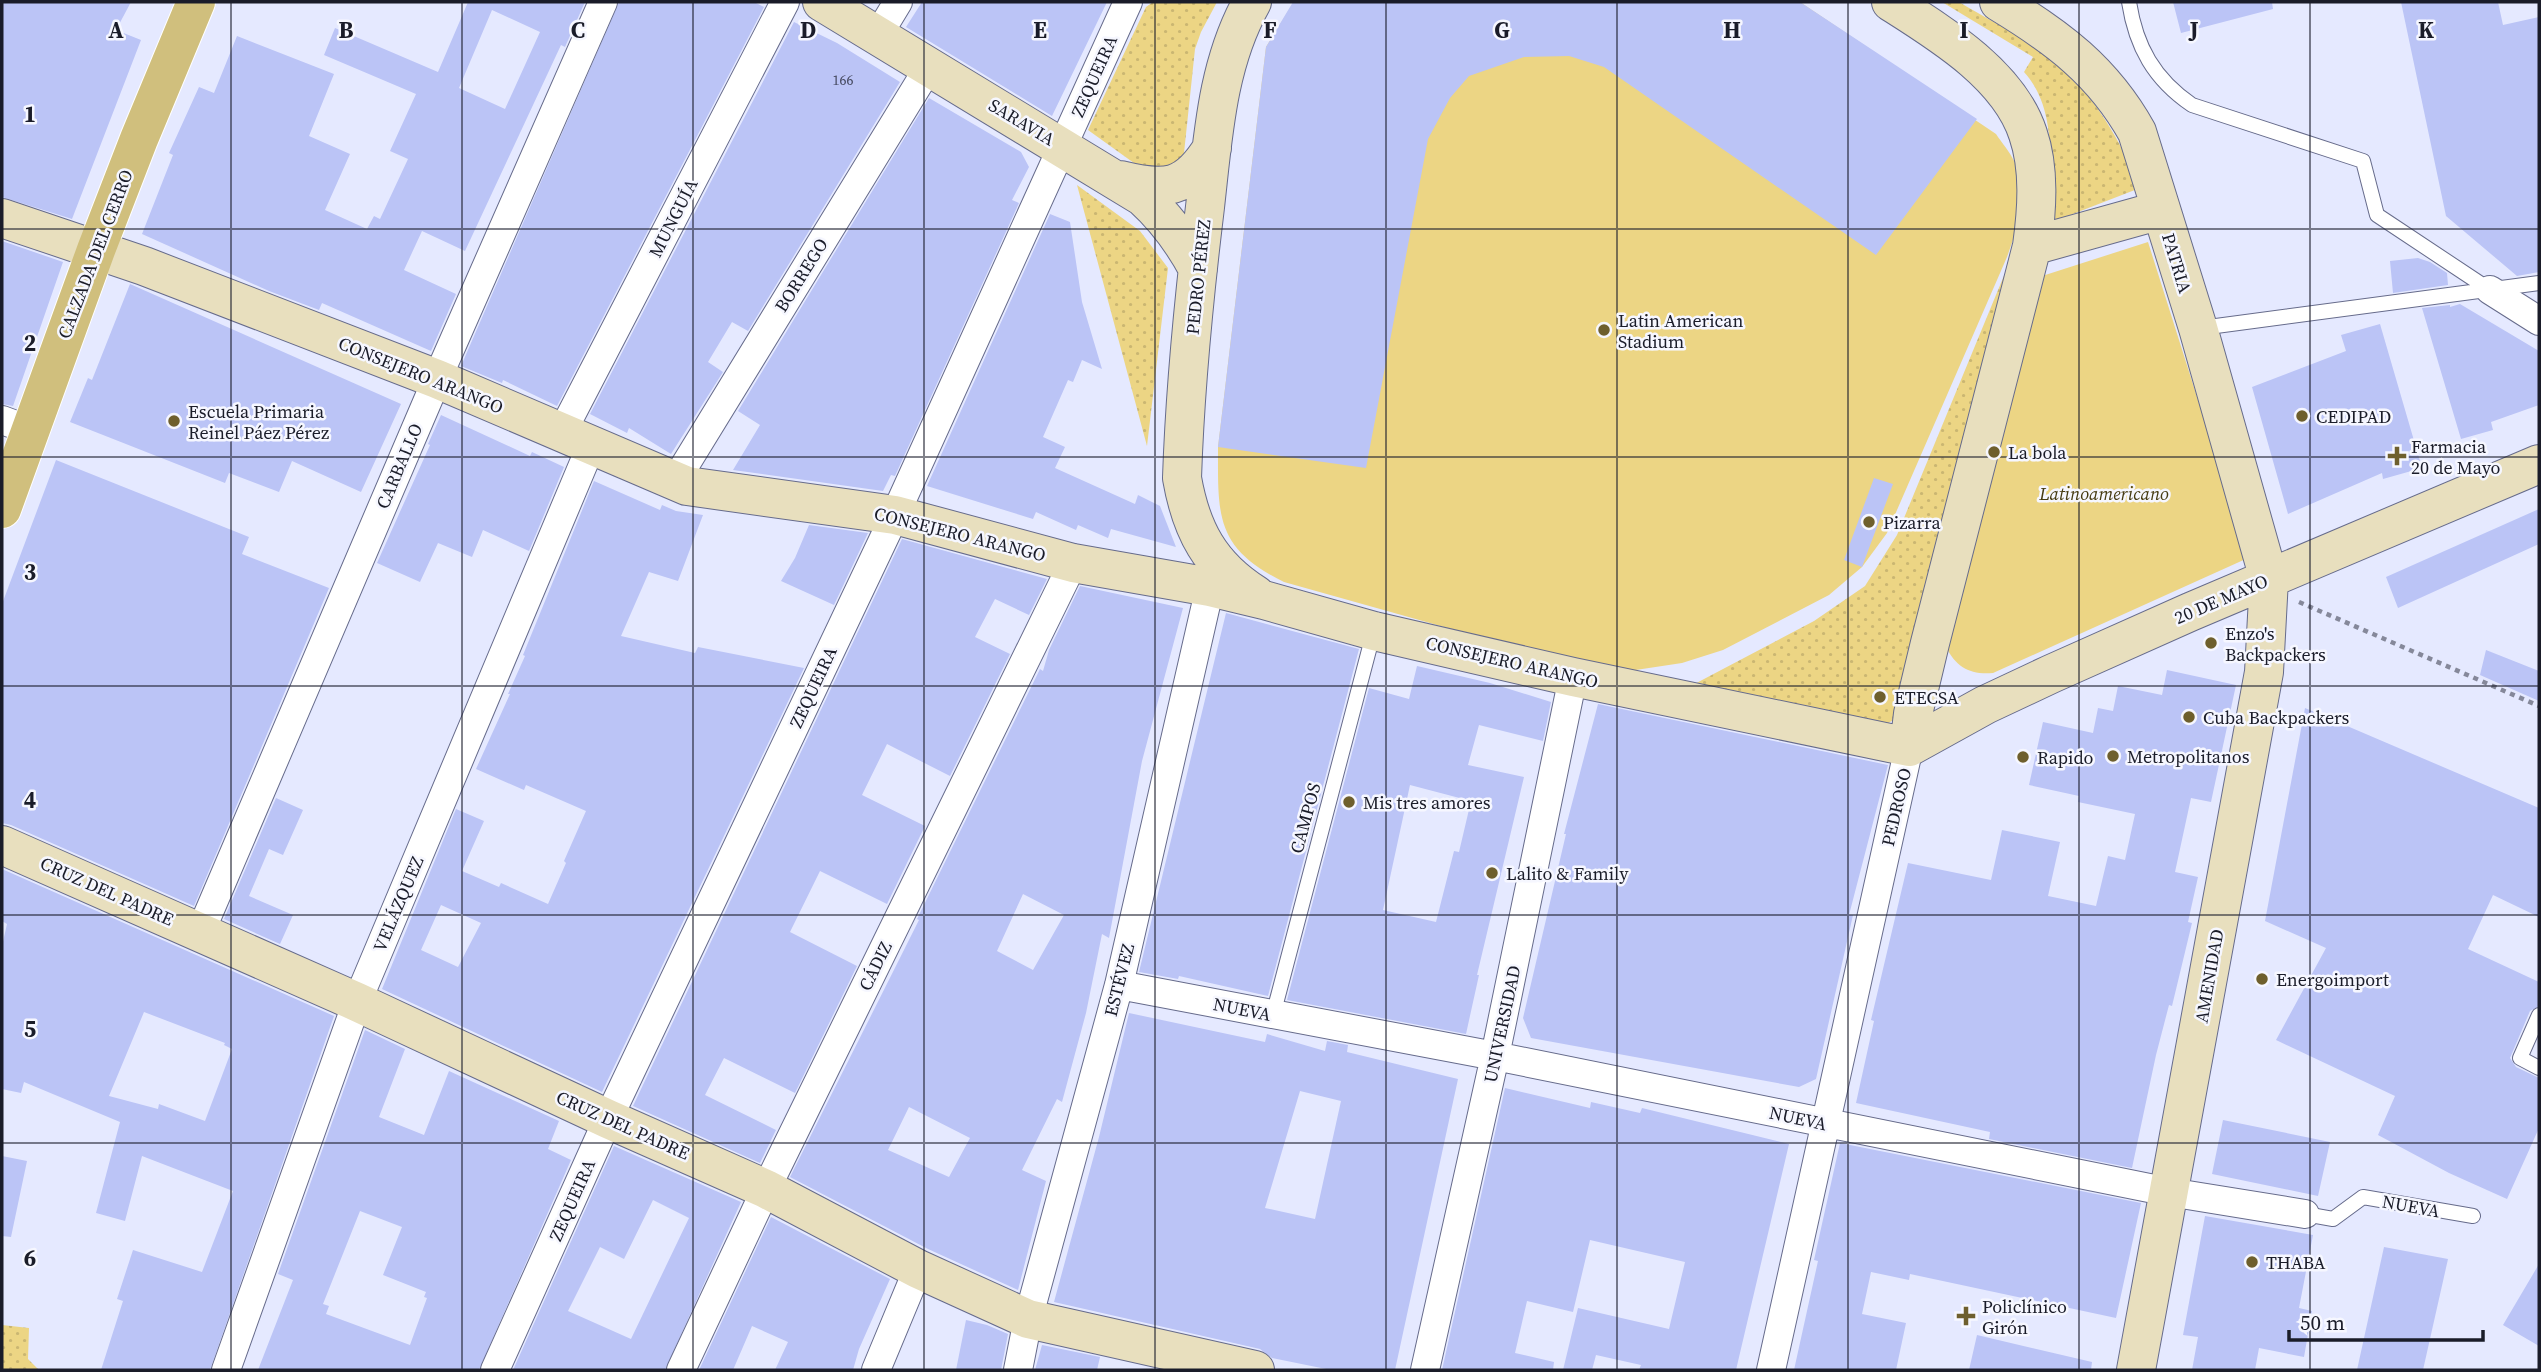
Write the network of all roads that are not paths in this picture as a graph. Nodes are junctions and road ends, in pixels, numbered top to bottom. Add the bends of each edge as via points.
1 (196, 2) edge
2 (603, 2) edge
3 (785, 2) edge
4 (822, 2) edge
5 (898, 2) edge
6 (1128, 2) edge
7 (1252, 2) edge
8 (1891, 2) edge
9 (1999, 2) edge
10 (2129, 2) edge
11 (878, 35) junction
12 (929, 67) junction
13 (1062, 146) junction
14 (1212, 148) junction
15 (1115, 179) junction
16 (2161, 210) junction
17 (2, 218) edge
18 (2032, 246) junction
19 (96, 250) junction
20 (1198, 269) junction
21 (2539, 283) edge
22 (2490, 290) junction
23 (2539, 321) edge
24 (2198, 328) junction
25 (437, 379) junction
26 (15, 425) edge
27 (576, 440) junction
28 (2539, 464) edge
29 (674, 483) junction
30 (2, 509) edge
31 (895, 515) junction
32 (1073, 562) junction
33 (1209, 570) junction
34 (2282, 590) junction
35 (1264, 600) joint
36 (2190, 612) junction
37 (1374, 631) junction
38 (1930, 642) junction
39 (2264, 672) junction
40 (1573, 677) junction
41 (1985, 705) junction
42 (1909, 747) junction
43 (2, 845) edge
44 (200, 933) junction
45 (1119, 985) junction
46 (357, 1002) junction
47 (1273, 1015) junction
48 (2539, 1015) edge
49 (1495, 1056) junction
50 (2539, 1068) edge
51 (608, 1119) junction
52 (1825, 1124) junction
53 (766, 1189) junction
54 (2169, 1192) junction
55 (2305, 1214) joint
56 (2473, 1216) dead end
57 (918, 1269) junction
58 (1028, 1319) junction
59 (226, 1370) edge
60 (495, 1370) edge
61 (681, 1370) edge
62 (876, 1370) edge
63 (1018, 1370) edge
64 (1255, 1370) edge
65 (1425, 1370) edge
66 (1771, 1370) edge
67 (2136, 1370) edge

1 - 19 main road, CALZADA DEL CERRO
2 - 25 street, CARBALLO
3 - 27 street, MUNGUÍA
4 - 11 street, SARAVIA
5 - 11 street
6 - 13 street, ZEQUEIRA
7 - 14 street, PEDRO PÉREZ via 1224,71
8 - 18 street via 1978,64 2006,92 2019,114 2033,155 2036,215
9 - 16 street, PATRIA via 2081,59 2124,108 2137,132
10 - 22 lane via 2133,29 2170,90 2192,104 2363,162 2377,215
11 - 12 street, SARAVIA
12 - 13 street, SARAVIA
12 - 29 street, BORREGO
13 - 15 street, SARAVIA
13 - 31 street, ZEQUEIRA
14 - 15 street via 1184,181 1150,186
14 - 20 street, PEDRO PÉREZ
15 - 20 street, SARAVIA via 1161,213
16 - 18 street
16 - 24 street, PATRIA
17 - 19 street, CONSEJERO ARANGO
18 - 38 street, PEDROSO
19 - 25 street, CONSEJERO ARANGO
19 - 26 main road, CALZADA DEL CERRO
20 - 33 street, PEDRO PÉREZ via 1182,478
21 - 22 lane
22 - 23 street
22 - 24 lane
24 - 34 street, PATRIA
25 - 27 street, CONSEJERO ARANGO
25 - 44 street, CARBALLO
26 - 30 main road, CALZADA DEL CERRO
27 - 29 street, CONSEJERO ARANGO
27 - 46 street, VELÁZQUEZ
28 - 34 street, 20 DE MAYO via 2357,542
29 - 31 street, CONSEJERO ARANGO
31 - 32 street, CONSEJERO ARANGO
31 - 51 street, ZEQUEIRA
32 - 33 street, CONSEJERO ARANGO
32 - 53 street, CÁDIZ
33 - 35 street, PEDRO PÉREZ
33 - 45 street, ESTÉVEZ
34 - 36 street, 20 DE MAYO
34 - 39 street, AMENIDAD
35 - 37 street, CONSEJERO ARANGO
36 - 39 street via 2227,619 2243,631 2257,649
36 - 41 street, 20 DE MAYO
37 - 40 street, CONSEJERO ARANGO
37 - 47 lane, CAMPOS
38 - 41 street via 1933,674 1945,692 1961,702
38 - 42 street, PEDROSO
39 - 54 street, AMENIDAD
40 - 42 street, CONSEJERO ARANGO
40 - 49 street, UNIVERSIDAD
41 - 42 street, 20 DE MAYO
42 - 52 street, PEDROSO
43 - 44 street, CRUZ DEL PADRE
44 - 46 street, CRUZ DEL PADRE
45 - 47 street, NUEVA
45 - 58 street, ESTÉVEZ
46 - 51 street, CRUZ DEL PADRE
46 - 59 street, VELÁZQUEZ
47 - 49 street, NUEVA
48 - 50 lane via 2520,1058
49 - 52 street, NUEVA
49 - 65 street, UNIVERSIDAD
51 - 53 street, CRUZ DEL PADRE
51 - 60 street, ZEQUEIRA
52 - 54 street, NUEVA
52 - 66 street, PEDROSO
53 - 57 street, CRUZ DEL PADRE
53 - 61 street, CÁDIZ
54 - 55 street, NUEVA
54 - 67 street, AMENIDAD
55 - 56 lane, NUEVA via 2333,1219 2363,1197
57 - 58 street, CRUZ DEL PADRE
57 - 62 street
58 - 63 street, ESTÉVEZ
58 - 64 street, CRUZ DEL PADRE

